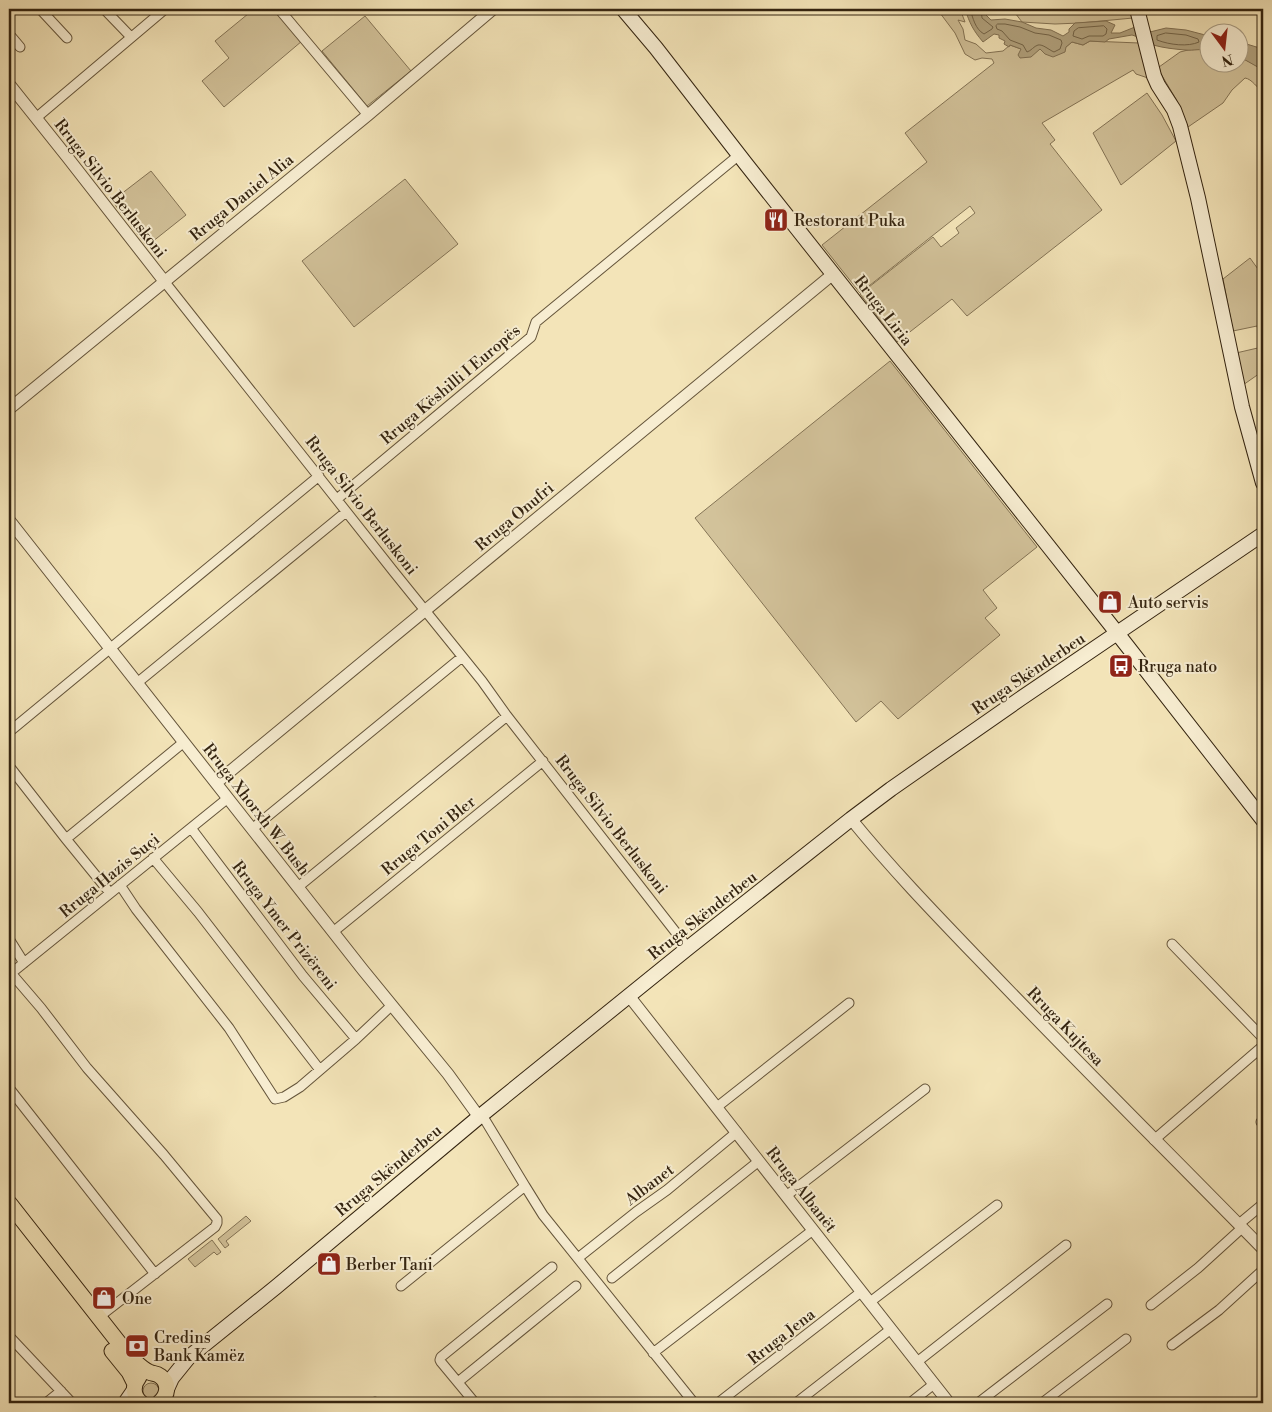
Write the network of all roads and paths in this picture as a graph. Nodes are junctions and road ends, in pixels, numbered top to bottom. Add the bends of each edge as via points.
1 (40, 9) edge
2 (104, 9) edge
3 (165, 9) edge
4 (279, 9) edge
5 (494, 9) edge
6 (623, 9) edge
7 (1137, 9) edge
8 (9, 34) edge
9 (131, 37) junction
10 (67, 38) dead end
11 (20, 47) dead end
12 (9, 84) edge
13 (368, 115) junction
14 (36, 118) junction
15 (739, 155) junction
16 (833, 274) junction
17 (164, 281) junction
18 (9, 409) edge
19 (319, 476) junction
20 (1263, 483) edge
21 (337, 500) junction
22 (346, 512) junction
23 (9, 520) edge
24 (1263, 534) edge
25 (426, 611) junction
26 (1117, 633) junction
27 (110, 648) junction
28 (462, 657) junction
29 (137, 682) junction
30 (507, 716) junction
31 (9, 732) edge
32 (184, 742) junction
33 (542, 761) junction
34 (9, 766) edge
35 (216, 783) junction
36 (228, 798) junction
37 (851, 819) junction
38 (1263, 820) edge
39 (192, 828) junction
40 (252, 829) junction
41 (66, 839) junction
42 (153, 858) junction
43 (120, 885) junction
44 (298, 887) junction
45 (110, 893) junction
46 (333, 932) junction
47 (9, 939) edge
48 (1172, 944) dead end
49 (688, 948) junction
50 (24, 962) junction
51 (10, 974) edge
52 (629, 996) junction
53 (849, 1003) dead end
54 (391, 1006) junction
55 (1263, 1038) edge
56 (356, 1039) junction
57 (1263, 1046) edge
58 (320, 1070) junction
59 (9, 1088) edge
60 (925, 1090) dead end
61 (717, 1107) junction
62 (480, 1116) junction
63 (736, 1132) junction
64 (1154, 1140) junction
65 (759, 1161) junction
66 (525, 1186) junction
67 (786, 1196) junction
68 (9, 1203) edge
69 (1263, 1204) edge
70 (997, 1205) dead end
71 (9, 1220) edge
72 (1240, 1226) junction
73 (813, 1230) junction
74 (1066, 1245) dead end
75 (1263, 1249) edge
76 (578, 1258) junction
77 (552, 1267) dead end
78 (1263, 1270) edge
79 (155, 1274) junction
80 (612, 1278) dead end
81 (402, 1286) dead end
82 (576, 1286) dead end
83 (861, 1292) junction
84 (870, 1302) junction
85 (1107, 1304) dead end
86 (1151, 1305) dead end
87 (99, 1317) junction
88 (891, 1329) junction
89 (9, 1336) edge
90 (1126, 1338) dead end
91 (1172, 1345) dead end
92 (654, 1353) junction
93 (189, 1358) junction
94 (917, 1362) junction
95 (152, 1373) junction
96 (458, 1382) junction
97 (934, 1384) junction
98 (134, 1387) junction
99 (61, 1392) junction
100 (165, 1398) edge
101 (46, 1403) edge
102 (72, 1403) edge
103 (125, 1403) edge
104 (141, 1403) edge
105 (475, 1403) edge
106 (694, 1403) edge
107 (718, 1403) edge
108 (796, 1403) edge
109 (910, 1403) edge
110 (949, 1403) edge
111 (978, 1403) edge
112 (1042, 1403) edge

1 - 10 street
2 - 9 street
3 - 9 street
4 - 13 street
5 - 13 street, Rruga Daniel Alia
6 - 15 main road, Rruga Liria
7 - 20 main road via 1154,76 1180,126 1242,407
8 - 11 street
9 - 14 street
12 - 14 street, Rruga Silvio Berluskoni
13 - 17 street, Rruga Daniel Alia
14 - 17 street, Rruga Silvio Berluskoni
15 - 16 main road, Rruga Liria
15 - 21 street, Rruga Këshilli I Europës via 536,322 531,337
16 - 25 street, Rruga Onufri
16 - 26 main road, Rruga Liria
17 - 18 street, Rruga Daniel Alia
17 - 19 street, Rruga Silvio Berluskoni
19 - 21 street, Rruga Silvio Berluskoni
19 - 27 street
21 - 22 street, Rruga Silvio Berluskoni
22 - 25 street, Rruga Silvio Berluskoni
22 - 29 street
23 - 27 street, Rruga Xhorxh W. Bush
24 - 26 main road, Rruga Skënderbeu
25 - 28 street, Rruga Silvio Berluskoni
25 - 35 street, Rruga Onufri
26 - 37 main road, Rruga Skënderbeu
26 - 38 main road
27 - 29 street, Rruga Xhorxh W. Bush
27 - 31 street
28 - 30 street, Rruga Silvio Berluskoni
28 - 40 street
29 - 32 street, Rruga Xhorxh W. Bush
30 - 33 street, Rruga Silvio Berluskoni
30 - 44 street
32 - 35 street, Rruga Xhorxh W. Bush
32 - 41 street
33 - 46 street, Rruga Toni Bler
33 - 49 street, Rruga Silvio Berluskoni
34 - 41 street
35 - 36 street, Rruga Xhorxh W. Bush
36 - 39 street, Rruga Hazis Suçi
36 - 40 street, Rruga Xhorxh W. Bush
37 - 49 main road, Rruga Skënderbeu
37 - 64 street, Rruga Kujtesa via 939,917
39 - 42 street, Rruga Hazis Suçi
39 - 56 street, Rruga Ymer Prizëreni via 303,976
40 - 44 street, Rruga Xhorxh W. Bush
41 - 45 street
42 - 43 street, Rruga Hazis Suçi
42 - 58 street
43 - 45 street, Rruga Hazis Suçi
43 - 58 street via 229,1028 275,1099 284,1097
44 - 46 street, Rruga Xhorxh W. Bush
45 - 50 street, Rruga Hazis Suçi
46 - 54 street, Rruga Xhorxh W. Bush
47 - 50 street
48 - 55 street
49 - 52 main road, Rruga Skënderbeu
50 - 51 street, Rruga Hazis Suçi
51 - 79 street via 216,1219 215,1227
52 - 61 street, Rruga Albanët
52 - 62 main road, Rruga Skënderbeu
53 - 61 street
54 - 56 street
54 - 62 street, Rruga Xhorxh W. Bush
56 - 58 street
57 - 64 street
59 - 79 street
60 - 67 street
61 - 63 street, Rruga Albanët
62 - 66 street
62 - 93 main road, Rruga Skënderbeu
63 - 65 street, Rruga Albanët
63 - 76 street, Albanet
64 - 72 street, Rruga Kujtesa
65 - 67 street, Rruga Albanët
65 - 80 street
66 - 76 street via 543,1215
66 - 81 street
67 - 73 street, Rruga Albanët
68 - 87 main road
69 - 72 street
70 - 84 street
71 - 98 main road via 129,1372
72 - 75 street, Rruga Kujtesa
72 - 86 street via 1198,1268
73 - 83 street, Rruga Albanët
73 - 92 street
74 - 94 street
76 - 92 street
77 - 96 street via 441,1357 441,1362
78 - 91 street
79 - 87 street
82 - 96 street
83 - 84 street, Rruga Albanët
83 - 107 street, Rruga Jena
84 - 88 street, Rruga Albanët
85 - 111 street
87 - 95 main road via 130,1357
88 - 94 street, Rruga Albanët
88 - 108 street
89 - 99 street
90 - 112 street
92 - 106 street
93 - 95 main road, Rruga Skënderbeu
93 - 100 main road, Rruga Skënderbeu via 172,1378
94 - 97 street, Rruga Albanët
95 - 98 main road via 141,1376
95 - 100 main road via 164,1381
96 - 105 street
97 - 109 street
97 - 110 street, Rruga Albanët
98 - 103 main road
98 - 104 main road
99 - 101 street
99 - 102 street

